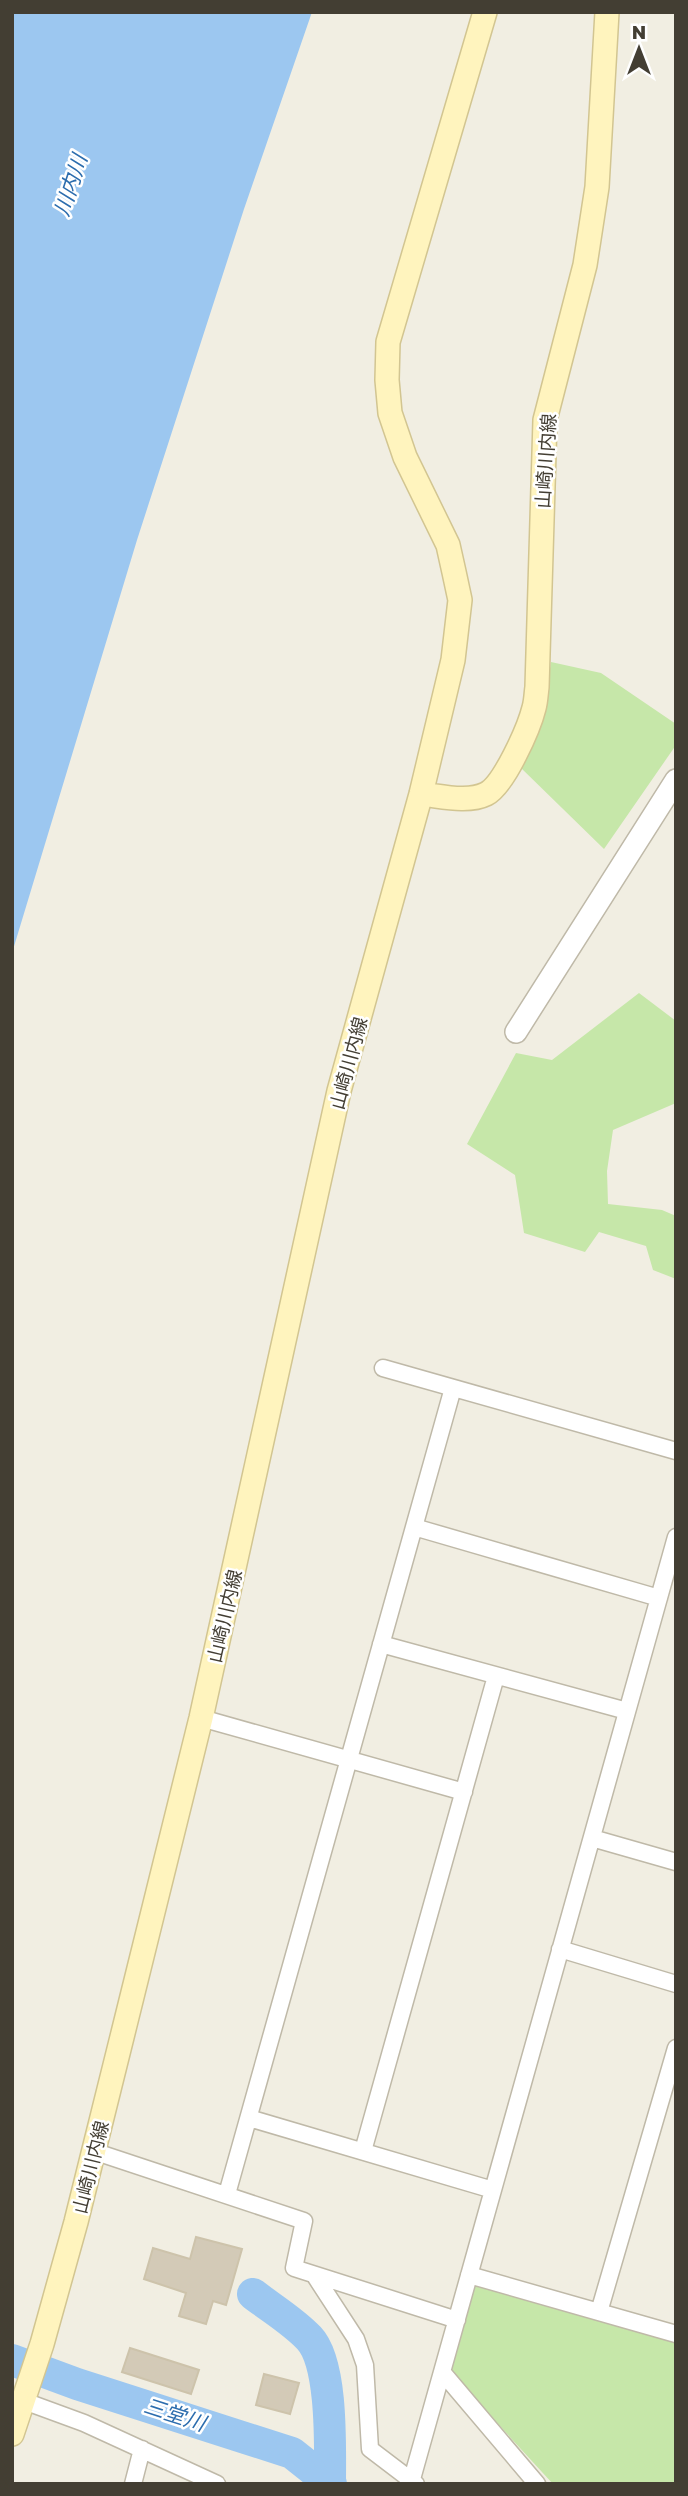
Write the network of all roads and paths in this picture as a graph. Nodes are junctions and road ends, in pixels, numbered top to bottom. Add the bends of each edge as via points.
1 (485, 12) edge
2 (607, 12) edge
3 (676, 780) edge
4 (421, 794) junction
5 (516, 1032) dead end
6 (383, 1368) dead end
7 (453, 1388) junction
8 (676, 1451) edge
9 (414, 1527) junction
10 (676, 1537) edge
11 (659, 1598) junction
12 (381, 1644) junction
13 (496, 1676) junction
14 (627, 1711) junction
15 (201, 1718) junction
16 (349, 1760) junction
17 (464, 1792) junction
18 (592, 1838) junction
19 (676, 1862) edge
20 (560, 1950) junction
21 (676, 1984) edge
22 (676, 2048) edge
23 (249, 2118) junction
24 (93, 2151) junction
25 (362, 2151) junction
26 (493, 2190) junction
27 (228, 2194) junction
28 (469, 2275) junction
29 (315, 2276) junction
30 (599, 2312) junction
31 (457, 2320) junction
32 (676, 2334) edge
33 (443, 2373) junction
34 (24, 2401) junction
35 (12, 2434) edge
36 (142, 2449) junction
37 (414, 2482) edge
38 (133, 2484) edge
39 (217, 2484) edge
40 (537, 2484) edge

1 - 4 main road, 山崎川内線 via 388,342 390,413 405,457 447,545 460,600 453,660
2 - 4 main road, 山崎川内線 via 597,187 585,265 545,420 535,707 496,787 485,795 462,799
3 - 5 street
4 - 15 main road, 山崎川内線 via 340,1091
6 - 7 street
7 - 8 street
7 - 9 street
9 - 11 street
9 - 12 street
10 - 11 street
11 - 14 street
12 - 13 street
12 - 16 street
13 - 14 street
13 - 17 street
14 - 18 street
15 - 16 street
15 - 24 main road, 山崎川内線
16 - 17 street
16 - 23 street
17 - 25 street
18 - 19 street
18 - 20 street
20 - 21 street
20 - 26 street
22 - 30 street
23 - 25 street
23 - 27 street
24 - 27 street
24 - 34 main road, 山崎川内線
25 - 26 street
26 - 28 street
27 - 29 street via 304,2221 294,2269
28 - 30 street
28 - 31 street
29 - 31 street
29 - 37 street via 356,2339 365,2365 369,2449
30 - 32 street
31 - 33 street
33 - 37 street
33 - 40 street
34 - 35 main road, 山崎川内線
34 - 36 street
36 - 38 street
36 - 39 street

